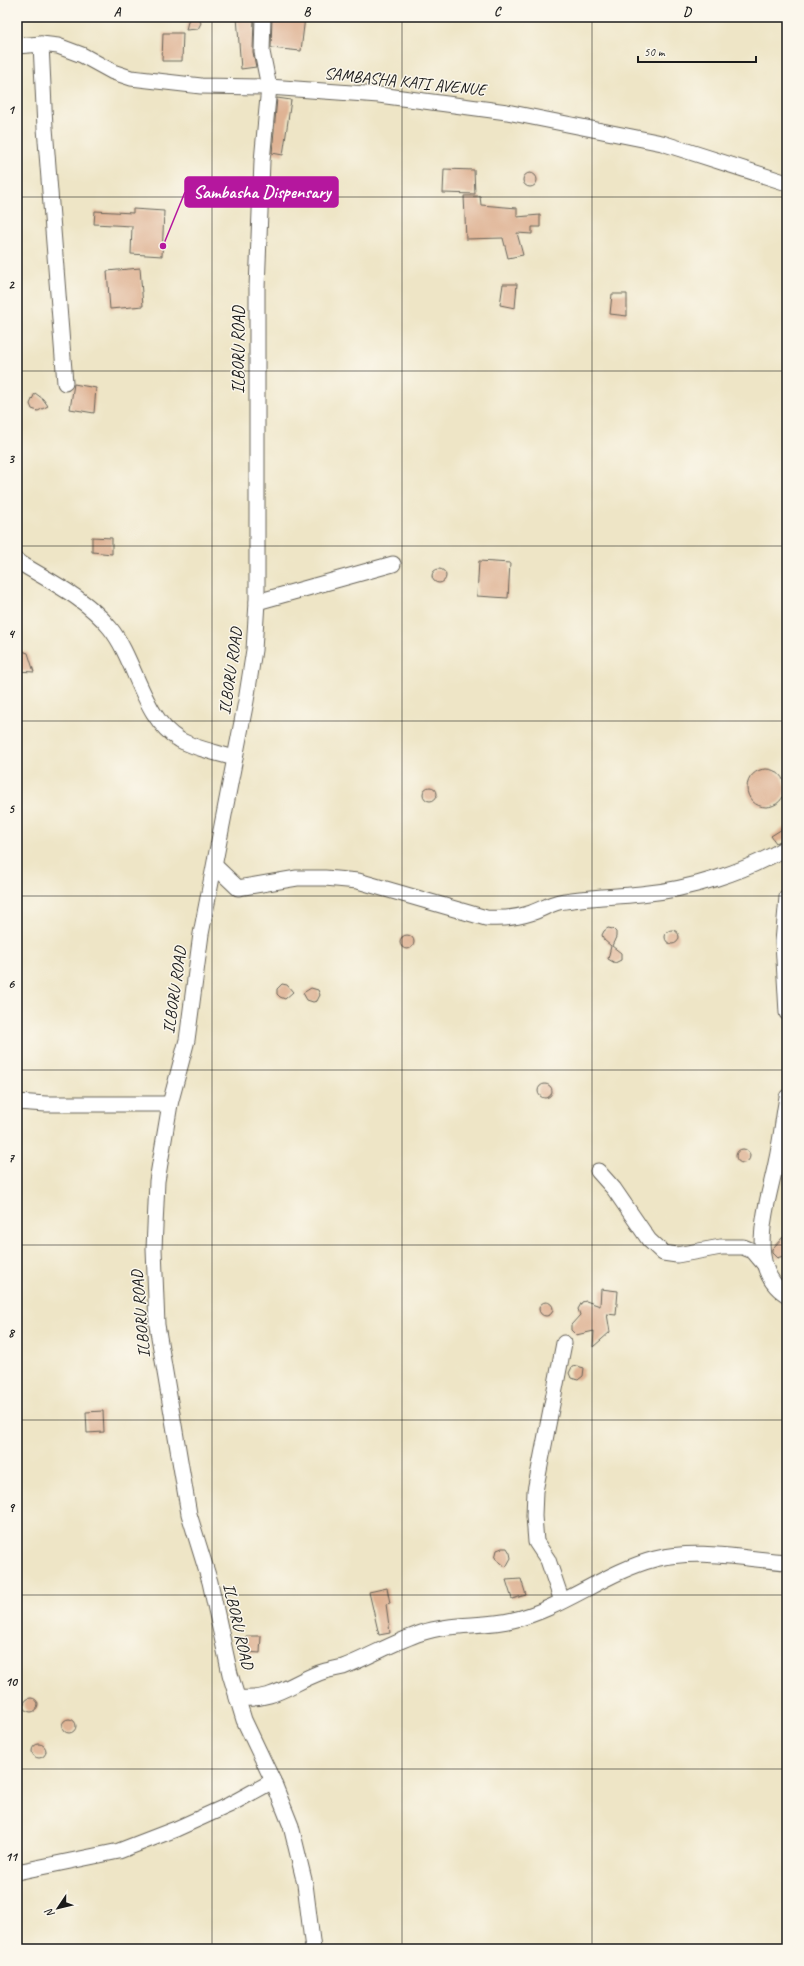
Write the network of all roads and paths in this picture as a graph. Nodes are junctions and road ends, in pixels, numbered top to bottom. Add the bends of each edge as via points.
1 (263, 17) edge
2 (41, 44) junction
3 (17, 46) edge
4 (269, 87) junction
5 (787, 183) edge
6 (65, 383) dead end
7 (17, 561) edge
8 (393, 564) dead end
9 (257, 602) junction
10 (235, 758) junction
11 (787, 847) edge
12 (215, 866) junction
13 (787, 897) edge
14 (787, 1013) edge
15 (787, 1097) edge
16 (17, 1102) edge
17 (170, 1104) junction
18 (598, 1171) dead end
19 (764, 1264) junction
20 (787, 1295) edge
21 (564, 1343) dead end
22 (787, 1562) edge
23 (562, 1600) junction
24 (237, 1698) junction
25 (273, 1781) junction
26 (17, 1872) edge
27 (313, 1949) edge

1 - 4 street, ILBORU ROAD via 262,52
2 - 3 street, SAMBASHA KATI AVENUE
2 - 4 street, SAMBASHA KATI AVENUE via 58,46 82,55 113,72 131,78 201,86
2 - 6 street
4 - 5 street, SAMBASHA KATI AVENUE via 379,95 507,112 662,143
4 - 9 street, ILBORU ROAD via 262,161 257,288
7 - 10 street via 73,595 97,613 121,642 154,712 166,728 180,740
8 - 9 street
9 - 10 street, ILBORU ROAD via 254,650
10 - 12 street, ILBORU ROAD
11 - 12 street via 753,864 695,884 642,894 558,903 530,914 504,919 486,918 358,881 297,878 238,888
12 - 17 street, ILBORU ROAD via 201,934 187,1040
13 - 14 street via 783,942
15 - 19 street via 780,1146 762,1228
16 - 17 street
17 - 24 street, ILBORU ROAD via 157,1181 154,1249 157,1326 190,1514 210,1582
18 - 19 street via 614,1189 649,1240 663,1253 677,1254 721,1247 743,1247 753,1252
19 - 20 street via 766,1273 776,1288
21 - 23 street via 535,1491 534,1516 536,1542 548,1560
22 - 23 street via 712,1554 681,1555 654,1560 598,1582
23 - 24 street via 513,1620 473,1626 448,1626 421,1633 341,1667 319,1673 283,1692 250,1699
24 - 25 street, ILBORU ROAD via 253,1741
25 - 26 street via 229,1805 119,1851
25 - 27 street, ILBORU ROAD via 291,1826 306,1884

